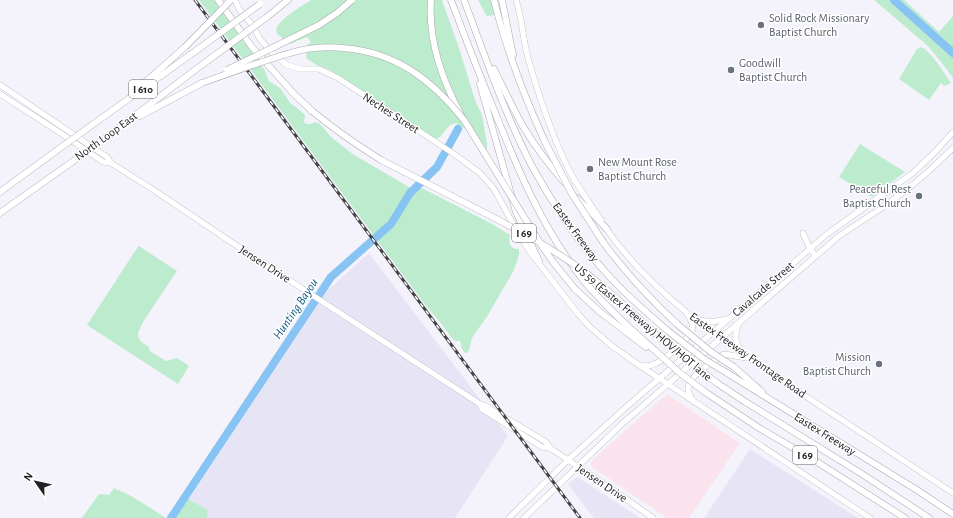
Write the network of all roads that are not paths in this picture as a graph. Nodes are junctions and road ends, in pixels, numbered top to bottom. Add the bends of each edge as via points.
1 (218, 0) edge
2 (231, 0) edge
3 (235, 0) edge
4 (288, 0) edge
5 (352, 0) edge
6 (432, 0) edge
7 (452, 0) edge
8 (464, 0) edge
9 (494, 0) edge
10 (502, 0) edge
11 (516, 0) edge
12 (519, 0) edge
13 (262, 2) edge
14 (520, 12) junction
15 (506, 33) junction
16 (478, 37) junction
17 (472, 55) junction
18 (202, 83) junction
19 (0, 86) edge
20 (0, 94) edge
21 (464, 120) junction
22 (94, 124) junction
23 (117, 129) junction
24 (953, 132) edge
25 (953, 148) edge
26 (111, 163) junction
27 (914, 172) junction
28 (920, 179) junction
29 (0, 192) edge
30 (0, 213) edge
31 (606, 229) junction
32 (803, 233) dead end
33 (810, 248) junction
34 (816, 256) junction
35 (538, 261) junction
36 (688, 313) junction
37 (729, 318) junction
38 (695, 320) junction
39 (738, 324) junction
40 (712, 333) junction
41 (721, 339) junction
42 (649, 348) junction
43 (743, 354) junction
44 (749, 359) junction
45 (639, 366) junction
46 (659, 378) junction
47 (668, 384) junction
48 (693, 401) junction
49 (777, 404) junction
50 (616, 415) junction
51 (623, 423) junction
52 (568, 460) junction
53 (578, 466) junction
54 (953, 493) edge
55 (939, 505) junction
56 (953, 508) edge
57 (953, 514) edge
58 (509, 518) edge
59 (524, 518) edge
60 (653, 518) edge
61 (870, 518) edge
62 (905, 518) edge
63 (929, 518) edge

1 - 63 highway, US 59 (Eastex Freeway) HOV/HOT lane / I 69, bridge via 256,52 293,93 339,132 381,160 553,250 592,277 661,339 717,382
2 - 22 highway, bridge via 185,47
3 - 35 main road, Neches Street via 260,39 287,65 300,69 319,69 338,78 454,154 487,179 518,233
4 - 23 highway, North Loop East / I 610, bridge
5 - 18 highway, bridge via 319,25
6 - 21 highway, bridge via 431,26 435,49 446,83
7 - 17 highway, Eastex Freeway / I 69
8 - 16 highway, Eastex Freeway / I 69
9 - 15 highway
10 - 15 highway
11 - 14 main road, Eastex Freeway Frontage Road
12 - 14 main road
13 - 22 highway, North Loop East / I 610, bridge
14 - 31 main road, Eastex Freeway Frontage Road via 529,64 545,113 573,177
15 - 49 highway, bridge via 520,82 545,142 572,194 603,242 653,302 692,337 734,367
16 - 31 highway via 517,116 538,149 582,204
16 - 49 highway, Eastex Freeway / I 69, bridge via 533,168 554,203 607,274 668,331 704,358
17 - 35 highway via 516,212
17 - 42 highway, Eastex Freeway / I 69 via 515,163 555,239 594,292
18 - 21 highway, bridge via 299,51 322,47 357,50 384,57 410,69 437,90
18 - 23 highway
19 - 26 main road, Jensen Drive via 107,157
20 - 26 main road, Jensen Drive via 103,162
21 - 42 highway, bridge via 556,267 600,312
22 - 29 highway, North Loop East / I 610, bridge
23 - 30 highway, North Loop East / I 610, bridge
24 - 27 main road, Cavalcade Street
25 - 28 main road, Cavalcade Street
26 - 52 main road, Jensen Drive via 480,404 546,442 550,448
27 - 28 main road
27 - 33 main road, Cavalcade Street
28 - 34 main road, Cavalcade Street
31 - 36 main road, Eastex Freeway Frontage Road via 638,267
32 - 33 main road
33 - 34 main road
33 - 37 main road, Cavalcade Street
34 - 39 main road, Cavalcade Street
35 - 45 main road via 579,315 612,346
36 - 38 main road, Eastex Freeway Frontage Road
36 - 45 main road via 693,324 688,338 660,362 650,366
37 - 38 main road via 712,322
37 - 40 main road, Cavalcade Street
38 - 40 main road, Eastex Freeway Frontage Road
39 - 41 main road, Cavalcade Street
39 - 43 main road via 735,339
40 - 41 main road, Eastex Freeway Frontage Road
40 - 46 main road, Cavalcade Street
41 - 43 main road, Eastex Freeway Frontage Road
41 - 47 main road, Cavalcade Street
42 - 62 highway, Eastex Freeway / I 69, bridge via 705,392 759,428
43 - 44 main road, Eastex Freeway Frontage Road
44 - 48 main road via 724,354 709,363 689,384 688,391
44 - 54 main road, Eastex Freeway Frontage Road
45 - 46 main road
46 - 47 main road
46 - 50 main road, Cavalcade Street
47 - 48 main road
47 - 51 main road, Cavalcade Street
48 - 61 main road
49 - 55 highway, Eastex Freeway / I 69
50 - 51 main road
50 - 52 main road, Cavalcade Street
51 - 53 main road, Cavalcade Street
52 - 53 main road, Jensen Drive
52 - 58 main road, Cavalcade Street
53 - 59 main road, Cavalcade Street
53 - 60 main road, Jensen Drive
55 - 56 highway
55 - 57 highway, Eastex Freeway / I 69

